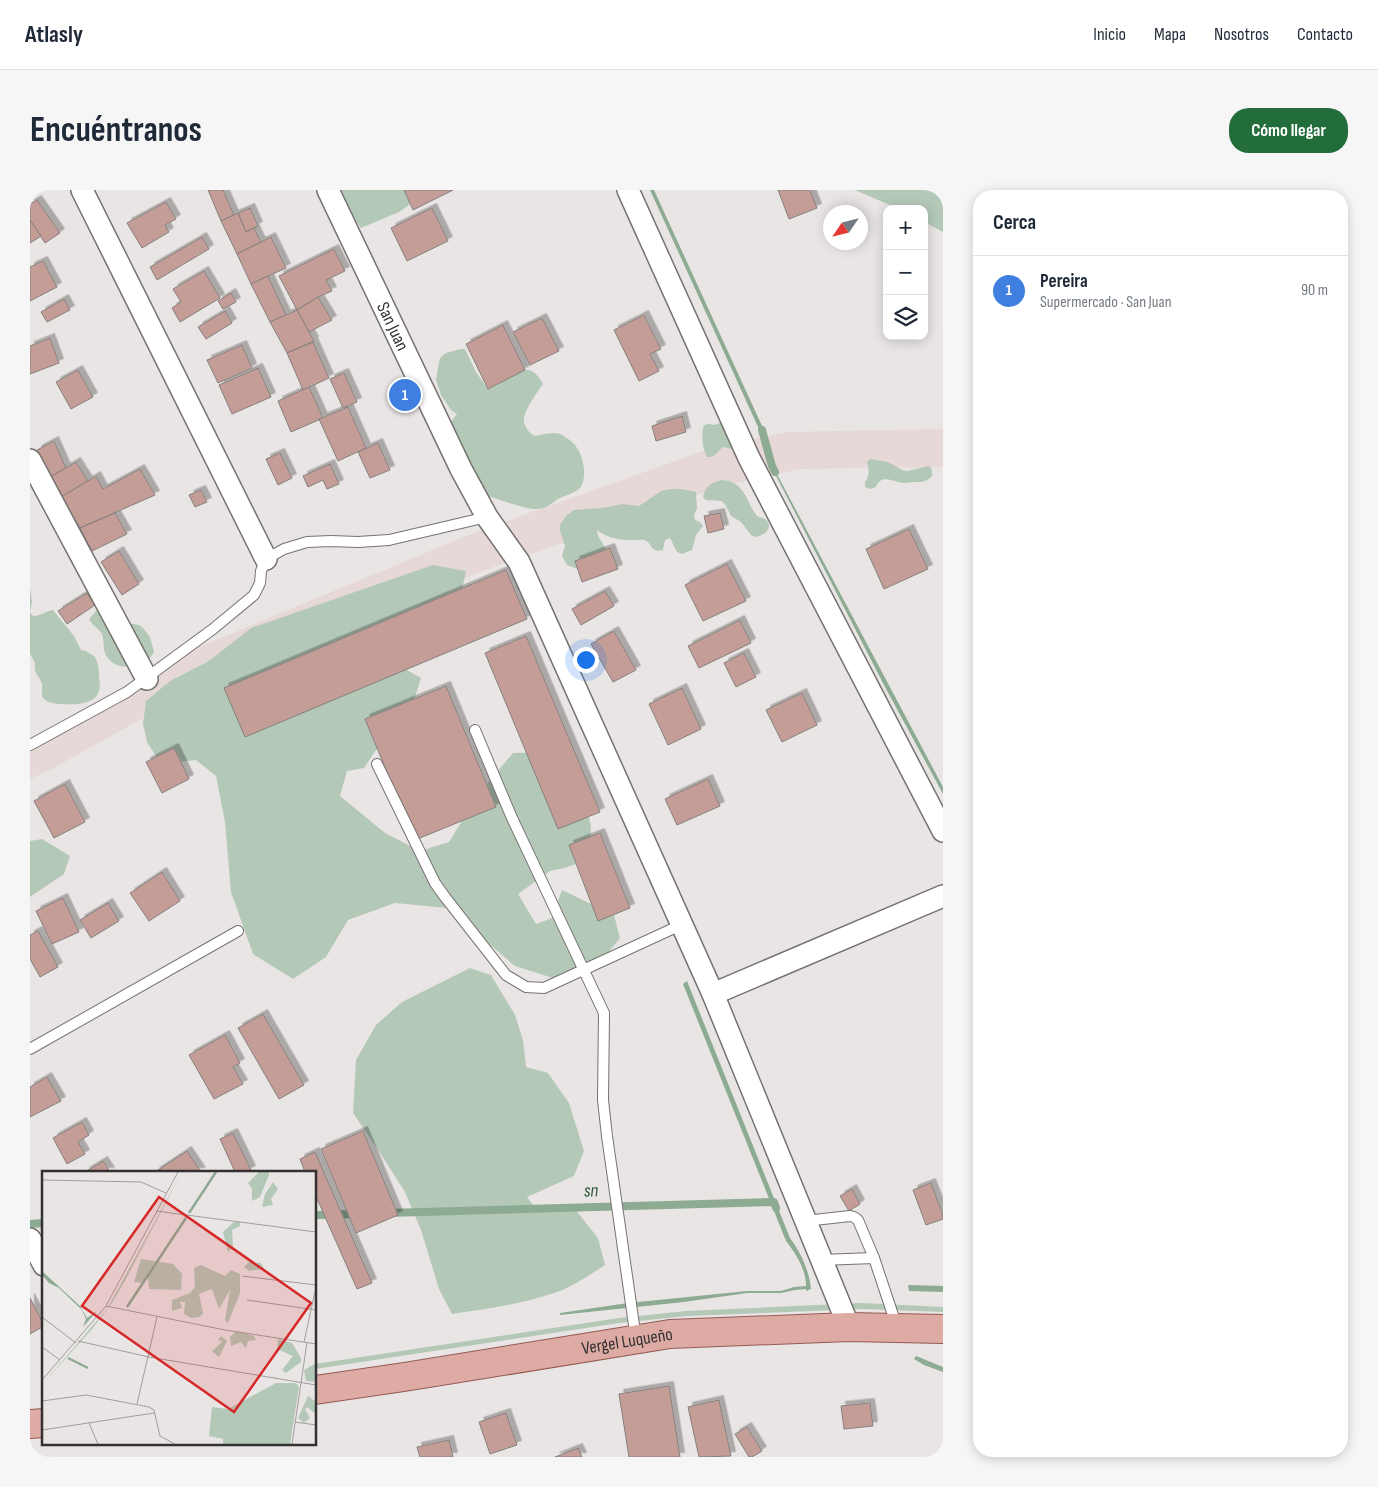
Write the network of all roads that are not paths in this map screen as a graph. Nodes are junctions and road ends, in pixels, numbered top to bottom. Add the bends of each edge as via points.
1 (82, 190) edge
2 (328, 190) edge
3 (628, 190) edge
4 (30, 460) edge
5 (487, 517) junction
6 (266, 559) junction
7 (147, 679) junction
8 (475, 730) dead end
9 (30, 745) edge
10 (377, 764) dead end
11 (943, 831) edge
12 (943, 896) edge
13 (682, 924) junction
14 (238, 931) dead end
15 (584, 971) junction
16 (713, 994) junction
17 (30, 1049) edge
18 (806, 1221) junction
19 (30, 1238) edge
20 (874, 1258) junction
21 (822, 1260) junction
22 (42, 1261) edge
23 (849, 1327) junction
24 (897, 1328) junction
25 (943, 1329) edge
26 (636, 1340) junction
27 (316, 1390) edge

1 - 6 street
2 - 5 street, San Juan
3 - 11 street via 749,458
4 - 7 street
5 - 6 lane via 389,540 307,542
5 - 13 street, San Juan via 519,562
6 - 7 lane via 254,595
7 - 9 lane
8 - 15 lane via 512,818
10 - 15 lane via 435,883 506,975 526,987 544,988
12 - 16 street
13 - 15 lane
13 - 16 street, San Juan
14 - 17 lane
15 - 26 lane via 604,1013 603,1100
16 - 18 street, San Juan
18 - 20 lane via 854,1217
18 - 21 street, San Juan
19 - 22 street
20 - 21 lane
20 - 24 lane
21 - 23 street, San Juan
23 - 24 main road, Vergel Luqueño
23 - 26 main road, Vergel Luqueño via 670,1334
24 - 25 main road, Vergel Luqueño
26 - 27 main road, Vergel Luqueño

